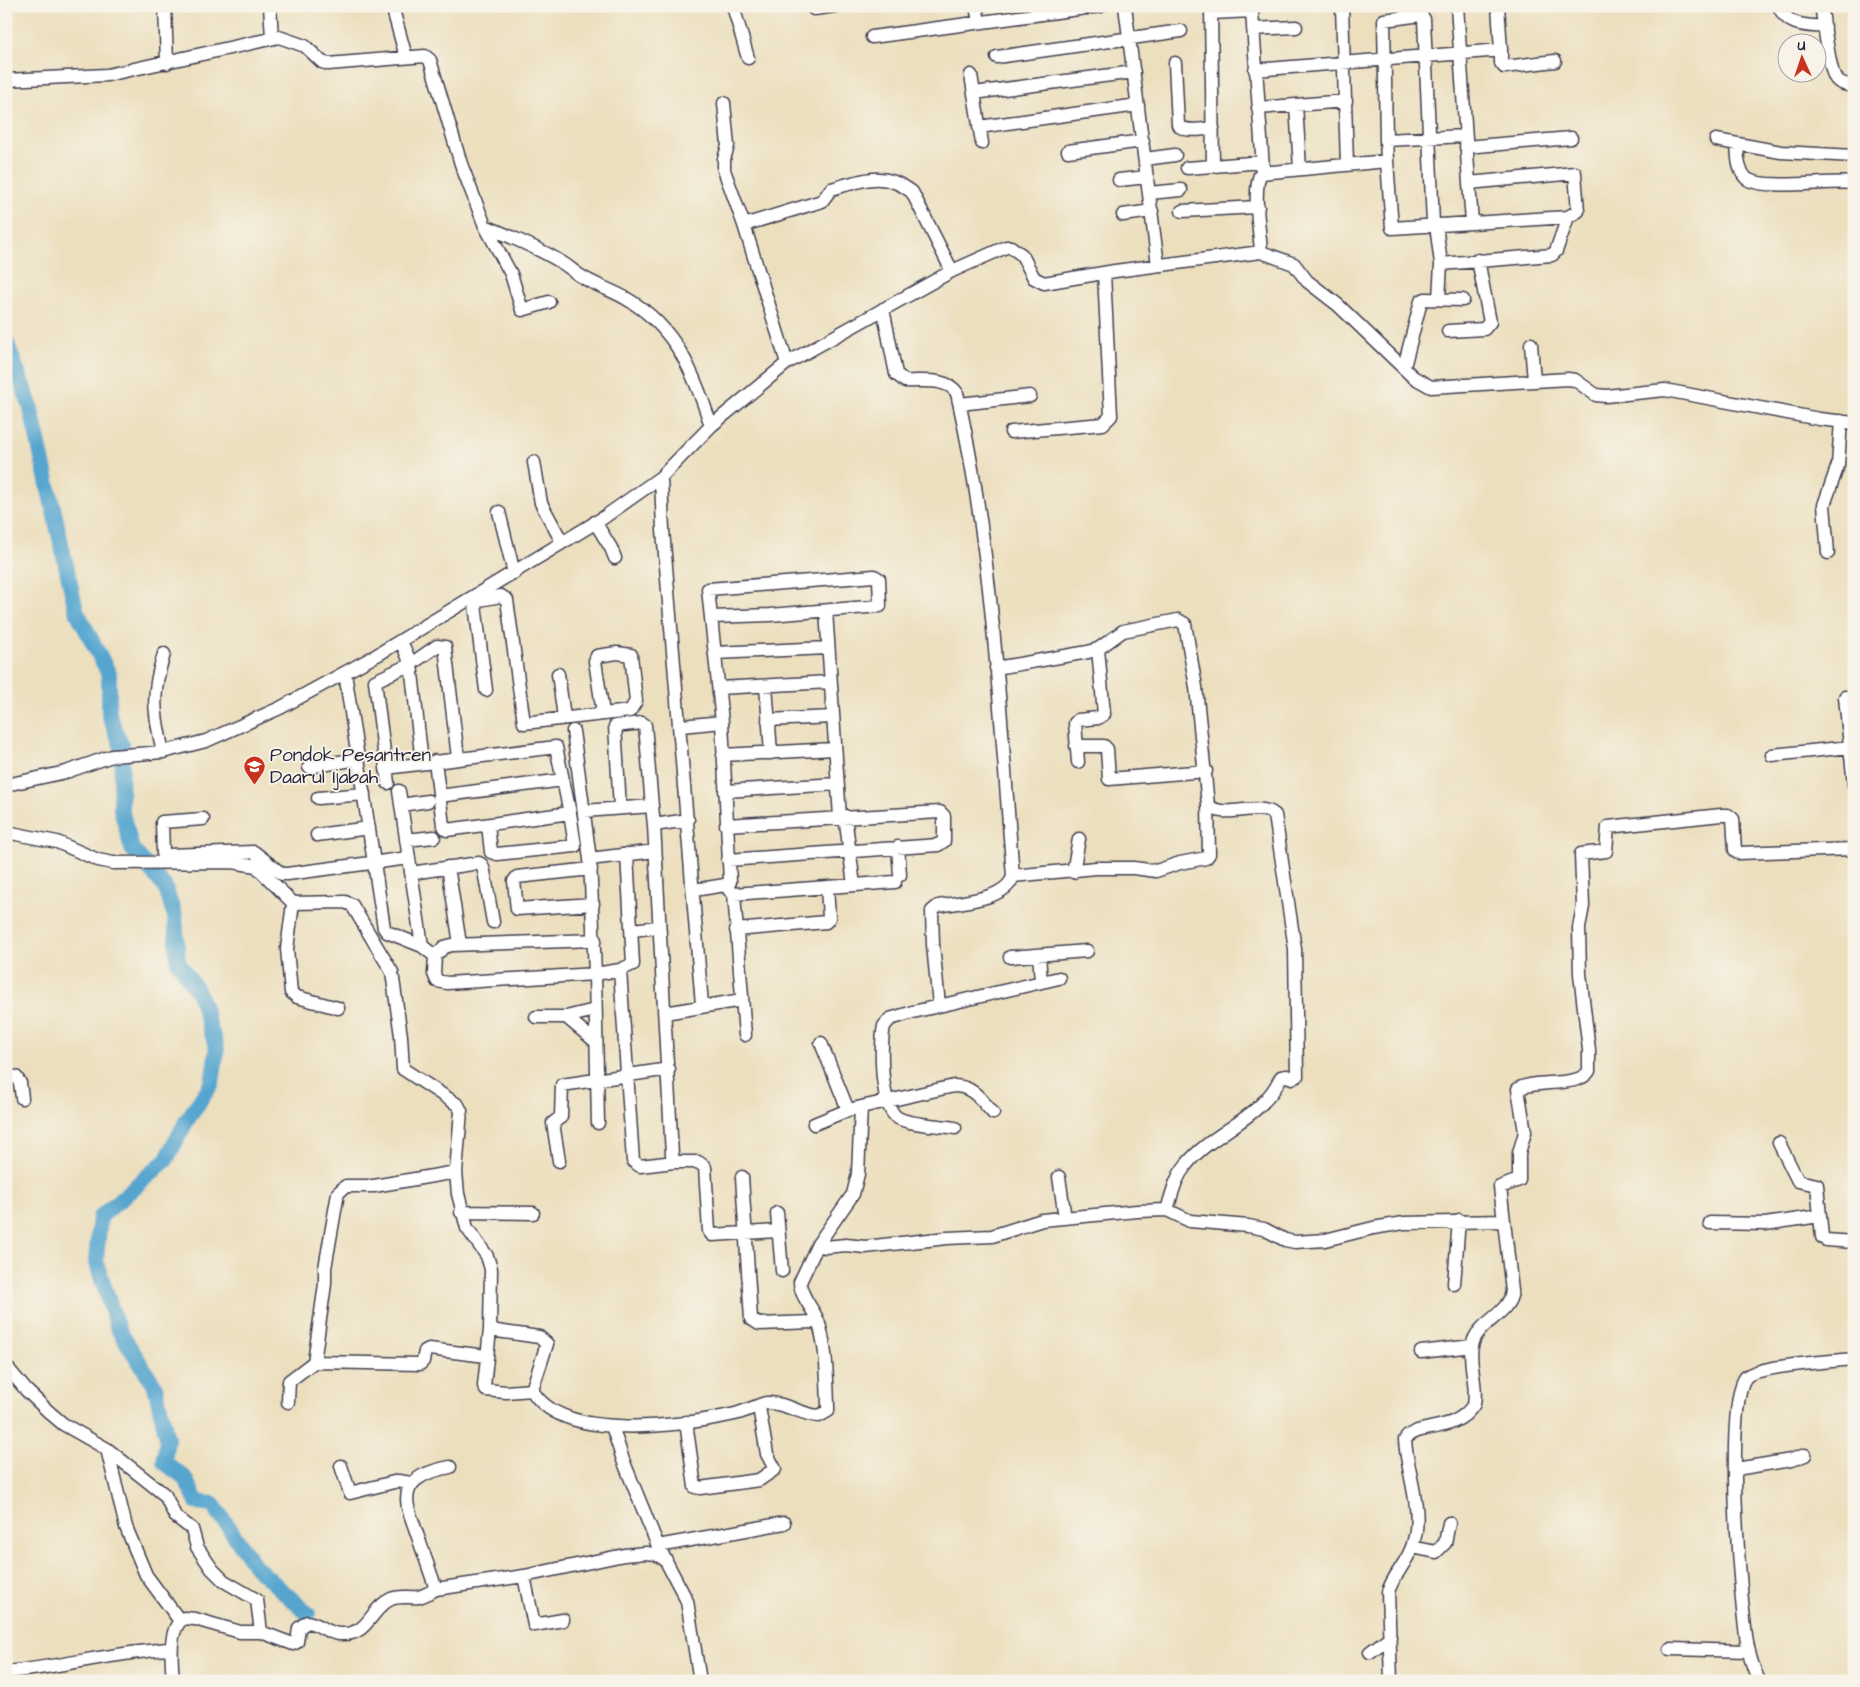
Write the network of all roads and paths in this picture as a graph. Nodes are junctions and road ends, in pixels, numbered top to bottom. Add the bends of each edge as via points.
1 (270, 6) edge
2 (392, 6) edge
3 (733, 6) edge
4 (835, 6) edge
5 (976, 6) edge
6 (1101, 6) edge
7 (1125, 6) edge
8 (1342, 6) edge
9 (1457, 6) edge
10 (1498, 6) edge
11 (1779, 6) edge
12 (1821, 6) edge
13 (166, 7) edge
14 (814, 9) dead end
15 (1211, 10) edge
16 (1400, 12) edge
17 (979, 22) junction
18 (1296, 27) dead end
19 (1825, 27) junction
20 (1253, 29) junction
21 (1182, 31) dead end
22 (872, 37) dead end
23 (272, 38) junction
24 (1130, 38) junction
25 (1501, 50) junction
26 (1460, 54) junction
27 (997, 56) dead end
28 (406, 57) junction
29 (1425, 57) junction
30 (748, 58) dead end
31 (1385, 60) junction
32 (1555, 61) dead end
33 (166, 63) junction
34 (1175, 63) dead end
35 (1345, 64) junction
36 (1255, 70) junction
37 (1134, 72) junction
38 (971, 75) dead end
39 (6, 80) edge
40 (1854, 86) edge
41 (974, 93) junction
42 (1346, 102) junction
43 (724, 103) dead end
44 (1138, 105) junction
45 (1296, 105) junction
46 (1258, 108) junction
47 (979, 128) junction
48 (1212, 128) junction
49 (1571, 138) dead end
50 (1428, 139) junction
51 (1386, 140) junction
52 (1716, 140) dead end
53 (1143, 141) junction
54 (1466, 142) junction
55 (982, 143) dead end
56 (1737, 144) junction
57 (1068, 151) dead end
58 (1175, 155) dead end
59 (1854, 156) edge
60 (1145, 159) junction
61 (1387, 161) junction
62 (1347, 164) junction
63 (1213, 166) junction
64 (1187, 168) dead end
65 (1262, 168) junction
66 (1300, 169) junction
67 (1147, 177) junction
68 (1119, 180) dead end
69 (1469, 182) junction
70 (1854, 183) edge
71 (1181, 190) dead end
72 (1149, 193) junction
73 (1258, 207) junction
74 (1152, 211) junction
75 (1182, 211) dead end
76 (1123, 215) dead end
77 (1568, 216) junction
78 (1472, 222) junction
79 (1434, 224) junction
80 (744, 225) junction
81 (485, 226) junction
82 (1261, 252) junction
83 (1478, 260) junction
84 (1440, 264) junction
85 (1158, 265) junction
86 (952, 271) junction
87 (1104, 273) junction
88 (1439, 299) junction
89 (1463, 300) dead end
90 (549, 302) dead end
91 (883, 309) junction
92 (1448, 331) dead end
93 (1531, 344) dead end
94 (787, 363) junction
95 (1404, 367) junction
96 (1534, 381) junction
97 (1030, 396) dead end
98 (960, 404) junction
99 (1847, 422) edge
100 (711, 426) junction
101 (1011, 432) dead end
102 (534, 462) dead end
103 (661, 477) junction
104 (499, 512) dead end
105 (595, 522) junction
106 (562, 542) junction
107 (1828, 553) dead end
108 (615, 558) dead end
109 (514, 573) junction
110 (474, 599) junction
111 (826, 610) junction
112 (712, 617) junction
113 (401, 641) junction
114 (828, 648) junction
115 (1098, 649) junction
116 (715, 653) junction
117 (164, 654) dead end
118 (411, 664) junction
119 (996, 668) junction
120 (345, 673) junction
121 (558, 674) dead end
122 (830, 682) junction
123 (766, 686) junction
124 (718, 688) junction
125 (486, 690) dead end
126 (1844, 697) dead end
127 (603, 713) junction
128 (564, 717) junction
129 (832, 717) junction
130 (768, 720) junction
131 (722, 722) junction
132 (680, 726) junction
133 (573, 731) dead end
134 (1076, 746) junction
135 (1850, 748) junction
136 (834, 749) junction
137 (163, 752) junction
138 (771, 753) junction
139 (723, 755) junction
140 (1772, 756) dead end
141 (458, 758) junction
142 (358, 759) junction
143 (435, 761) junction
144 (1078, 762) dead end
145 (1853, 762) edge
146 (422, 763) junction
147 (309, 767) dead end
148 (386, 768) junction
149 (1206, 771) junction
150 (562, 780) junction
151 (388, 783) dead end
152 (837, 784) junction
153 (6, 785) edge
154 (1854, 785) edge
155 (399, 791) dead end
156 (725, 791) junction
157 (364, 794) junction
158 (318, 798) dead end
159 (434, 799) junction
160 (402, 805) junction
161 (1208, 805) junction
162 (652, 806) junction
163 (620, 808) junction
164 (584, 811) junction
165 (570, 814) junction
166 (842, 816) junction
167 (203, 819) dead end
168 (688, 820) junction
169 (488, 824) junction
170 (654, 825) junction
171 (726, 825) junction
172 (369, 828) junction
173 (6, 832) edge
174 (317, 835) dead end
175 (434, 836) dead end
176 (1079, 839) dead end
177 (406, 840) junction
178 (898, 847) junction
179 (1854, 849) edge
180 (655, 851) junction
181 (849, 851) junction
182 (627, 854) junction
183 (409, 858) junction
184 (728, 860) junction
185 (374, 862) junction
186 (590, 864) junction
187 (448, 868) junction
188 (1073, 872) junction
189 (411, 873) junction
190 (1013, 876) junction
191 (854, 885) junction
192 (827, 887) junction
193 (694, 890) junction
194 (729, 890) junction
195 (293, 903) junction
196 (593, 904) junction
197 (493, 922) dead end
198 (658, 928) junction
199 (632, 930) junction
200 (736, 930) junction
201 (595, 940) junction
202 (460, 944) junction
203 (422, 946) junction
204 (1087, 951) dead end
205 (1039, 955) junction
206 (435, 956) junction
207 (1010, 957) dead end
208 (620, 970) junction
209 (595, 974) junction
210 (1059, 978) dead end
211 (1041, 982) junction
212 (742, 1000) junction
213 (939, 1005) junction
214 (702, 1006) junction
215 (338, 1008) dead end
216 (595, 1010) junction
217 (665, 1013) junction
218 (536, 1017) dead end
219 (566, 1018) junction
220 (745, 1035) dead end
221 (596, 1042) junction
222 (821, 1043) dead end
223 (669, 1069) junction
224 (6, 1076) edge
225 (627, 1076) junction
226 (597, 1080) junction
227 (22, 1098) dead end
228 (886, 1102) junction
229 (861, 1107) junction
230 (848, 1110) junction
231 (993, 1114) dead end
232 (598, 1123) dead end
233 (814, 1124) dead end
234 (955, 1128) dead end
235 (1779, 1144) dead end
236 (559, 1161) dead end
237 (674, 1162) junction
238 (456, 1172) junction
239 (742, 1177) dead end
240 (1059, 1177) dead end
241 (1167, 1210) junction
242 (462, 1212) junction
243 (533, 1213) dead end
244 (777, 1213) dead end
245 (1820, 1216) junction
246 (1065, 1218) junction
247 (1459, 1220) junction
248 (1504, 1221) junction
249 (1710, 1223) dead end
250 (778, 1231) junction
251 (745, 1234) junction
252 (1854, 1242) edge
253 (818, 1244) junction
254 (782, 1271) dead end
255 (1454, 1284) dead end
256 (813, 1322) dead end
257 (490, 1330) junction
258 (1472, 1346) junction
259 (1421, 1352) dead end
260 (486, 1356) junction
261 (1854, 1359) edge
262 (314, 1362) junction
263 (6, 1366) edge
264 (532, 1390) junction
265 (288, 1402) dead end
266 (759, 1407) junction
267 (686, 1422) junction
268 (612, 1426) junction
269 (107, 1449) junction
270 (1805, 1455) dead end
271 (341, 1466) dead end
272 (450, 1467) dead end
273 (1736, 1469) junction
274 (411, 1483) junction
275 (784, 1523) dead end
276 (1449, 1523) dead end
277 (658, 1546) junction
278 (1412, 1547) junction
279 (666, 1560) junction
280 (524, 1576) junction
281 (436, 1589) junction
282 (563, 1620) dead end
283 (180, 1621) junction
284 (261, 1632) junction
285 (1390, 1637) junction
286 (170, 1649) junction
287 (1670, 1649) dead end
288 (1749, 1651) junction
289 (1370, 1652) dead end
290 (6, 1672) edge
291 (173, 1681) edge
292 (700, 1681) edge
293 (1391, 1681) edge
294 (1759, 1681) edge

1 - 23 street
2 - 28 street
3 - 30 street
4 - 14 street
5 - 17 street
6 - 17 street
7 - 24 street
8 - 35 street
9 - 26 street
10 - 25 street
11 - 19 street via 1794,24
12 - 19 street
13 - 33 street
15 - 20 street via 1252,11
15 - 48 street
16 - 29 street via 1423,16
16 - 31 street via 1384,20
17 - 22 street
18 - 20 street
19 - 40 street via 1836,79
20 - 36 street
21 - 24 street
23 - 28 street via 292,40 305,46 328,64
23 - 33 street
24 - 27 street
24 - 37 street
25 - 26 street
25 - 32 street via 1504,67
26 - 29 street
26 - 54 street
28 - 81 street via 420,56 430,60 461,164
29 - 31 street
29 - 50 street
31 - 35 street
31 - 51 street
33 - 39 street via 108,76
34 - 48 street via 1178,125 1191,130
35 - 36 street
35 - 42 street
36 - 46 street
37 - 41 street
37 - 44 street
38 - 41 street
41 - 47 street
42 - 45 street
42 - 62 street
43 - 80 street via 728,146 724,170
44 - 47 street
44 - 53 street
45 - 46 street
45 - 66 street
46 - 65 street
47 - 55 street
48 - 63 street
49 - 54 street
50 - 51 street
50 - 54 street
50 - 79 street
51 - 61 street
52 - 56 street
53 - 57 street
53 - 60 street
54 - 69 street
56 - 59 street via 1781,152
56 - 70 street via 1738,164 1744,177 1752,182
58 - 60 street
60 - 67 street
61 - 62 street
61 - 79 street via 1391,227
62 - 66 street
63 - 64 street
63 - 65 street
65 - 66 street
65 - 73 street via 1256,182
67 - 68 street
67 - 72 street
69 - 77 street via 1575,173 1578,211
69 - 78 street
71 - 72 street
72 - 74 street
73 - 75 street
73 - 82 street
74 - 76 street
74 - 85 street
77 - 78 street
77 - 83 street via 1554,254
78 - 79 street
79 - 84 street
80 - 86 street via 822,201 831,189 868,178 891,180 912,192
80 - 94 street
81 - 90 street via 511,274 522,310
81 - 100 street via 560,261 578,275 626,298 657,322 682,352
82 - 85 street
82 - 95 street via 1294,264 1307,281 1338,305
83 - 84 street
83 - 92 street via 1490,322 1484,329
84 - 88 street
85 - 87 street
86 - 87 street via 1011,247 1022,254 1028,270 1040,282
86 - 91 street
87 - 101 street via 1111,416 1103,424
88 - 89 street
88 - 95 street via 1425,299 1418,306
91 - 94 street
91 - 98 street via 899,378 905,382 944,382 953,386
93 - 96 street
94 - 100 street
95 - 96 street via 1413,377 1432,387
96 - 99 street via 1575,380 1590,391 1606,396 1672,391
97 - 98 street
98 - 119 street via 976,494
99 - 107 street via 1838,465 1824,504
100 - 103 street
102 - 106 street via 541,503
103 - 105 street
103 - 132 street
104 - 109 street
105 - 106 street
105 - 108 street
106 - 109 street
109 - 110 street
110 - 113 street
110 - 125 street
110 - 128 street via 501,596 507,600 524,723
111 - 112 street
111 - 112 street via 881,605 879,579 874,576 708,589
111 - 114 street
112 - 116 street
113 - 118 street
113 - 120 street
114 - 116 street
114 - 122 street
115 - 119 street
115 - 134 street via 1104,714 1075,723
115 - 149 street via 1123,632 1178,620 1185,624
116 - 124 street
117 - 137 street via 154,694 155,717
118 - 141 street via 437,646 445,647
118 - 146 street
118 - 148 street via 375,682
119 - 190 street
120 - 137 street via 280,708 206,741
120 - 142 street
121 - 128 street
122 - 123 street
122 - 129 street
123 - 124 street
123 - 130 street
124 - 131 street
126 - 135 street
127 - 127 street via 630,710 636,702 631,656 625,653 597,656 595,661
127 - 128 street
129 - 130 street
129 - 136 street
130 - 138 street
131 - 132 street
131 - 139 street
132 - 168 street
133 - 164 street
134 - 144 street
134 - 149 street via 1104,746 1107,749 1109,779
135 - 140 street
135 - 145 street
136 - 138 street
136 - 152 street
137 - 153 street via 112,756 66,772
138 - 139 street
139 - 156 street
141 - 143 street
141 - 150 street via 556,747
142 - 147 street
142 - 157 street
143 - 146 street
143 - 159 street
145 - 154 street
146 - 148 street
148 - 151 street
149 - 161 street
150 - 159 street
150 - 165 street
152 - 156 street
152 - 166 street
155 - 160 street
156 - 171 street
157 - 158 street
157 - 172 street
159 - 160 street
159 - 169 street via 447,830
160 - 177 street
161 - 188 street via 1208,857 1156,871 1096,868
161 - 241 street via 1215,810 1262,810 1275,815 1294,948 1297,1076 1281,1078 1270,1097 1192,1158 1176,1179
162 - 163 street
162 - 163 street via 645,725 642,723 614,726
162 - 170 street
163 - 164 street
164 - 186 street
165 - 169 street
165 - 169 street via 575,846 497,854 491,852
166 - 171 street
166 - 178 street via 943,814 943,843
166 - 181 street
167 - 185 street via 162,822 163,853 254,852 282,874
168 - 170 street
168 - 193 street
170 - 180 street
171 - 184 street
172 - 174 street
172 - 185 street
173 - 195 street via 57,842 98,860 131,864 233,862 256,866
175 - 177 street
176 - 188 street
177 - 183 street
178 - 181 street
178 - 191 street via 898,878
179 - 248 street via 1739,854 1735,850 1733,819 1721,815 1608,827 1606,851 1581,854 1580,974 1589,1050 1588,1071 1580,1079 1518,1089 1524,1136 1519,1153 1520,1180 1500,1187
180 - 182 street
180 - 198 street
181 - 184 street
181 - 191 street
182 - 186 street
182 - 199 street
183 - 185 street
183 - 189 street
184 - 194 street
185 - 203 street via 384,928
186 - 196 street
186 - 196 street via 517,877 514,881 517,909
187 - 189 street
187 - 197 street via 482,865
187 - 202 street
188 - 190 street
189 - 203 street
190 - 213 street via 1011,884 999,894 938,906 932,911
191 - 192 street
192 - 194 street
192 - 200 street via 826,922
193 - 194 street
193 - 214 street
194 - 200 street
195 - 215 street via 287,949 290,992 297,997
195 - 238 street via 345,902 352,905 380,949 392,972 396,990 403,1069 458,1105 461,1111
196 - 201 street
198 - 199 street
198 - 217 street
199 - 208 street via 633,964
200 - 212 street
201 - 202 street
201 - 209 street
202 - 206 street via 444,947
203 - 206 street
204 - 205 street
205 - 207 street
205 - 211 street
206 - 209 street via 434,974 437,980 447,984
208 - 209 street
208 - 225 street
209 - 216 street
210 - 211 street
211 - 213 street
212 - 214 street
212 - 220 street
213 - 228 street via 890,1019 884,1026
214 - 217 street
216 - 219 street
216 - 221 street
217 - 223 street
218 - 219 street
219 - 221 street
221 - 226 street
222 - 230 street
223 - 225 street
223 - 237 street
224 - 227 street via 16,1077
225 - 226 street
225 - 237 street via 633,1161 640,1166
226 - 232 street
226 - 236 street via 561,1087 561,1117 553,1123
228 - 229 street
228 - 231 street via 940,1087 960,1086 973,1091
228 - 234 street via 899,1118
229 - 230 street
229 - 253 street via 858,1174 853,1194
230 - 233 street
235 - 245 street via 1798,1181 1817,1185
237 - 251 street via 698,1162 705,1167 709,1231 712,1235
238 - 242 street
238 - 262 street via 374,1186 346,1186 338,1193
239 - 251 street
240 - 246 street
241 - 246 street
241 - 247 street via 1190,1221 1264,1229 1295,1242 1325,1240 1404,1223
242 - 243 street
242 - 257 street via 467,1228 490,1261 493,1280
244 - 250 street
245 - 249 street via 1764,1224
245 - 252 street via 1824,1239
246 - 253 street via 1032,1222 992,1236 865,1247 825,1248
247 - 248 street
247 - 255 street
248 - 258 street via 1511,1299 1484,1325
250 - 251 street
250 - 254 street
251 - 256 street via 751,1319 759,1324
253 - 266 street via 800,1288 816,1315 821,1332 828,1411 819,1416 770,1403
257 - 260 street
257 - 264 street via 538,1337 547,1344
258 - 259 street
258 - 278 street via 1476,1396 1470,1411 1454,1423 1413,1432 1405,1440 1417,1515
260 - 262 street via 429,1349 420,1364
260 - 264 street via 486,1390
261 - 273 street via 1751,1373 1746,1377 1741,1386 1736,1423
262 - 265 street via 289,1381
263 - 269 street via 26,1390 63,1424
264 - 268 street via 538,1400 569,1418
266 - 267 street
266 - 267 street via 767,1454 775,1469 759,1480 695,1486
267 - 268 street
268 - 277 street
269 - 283 street via 126,1527 146,1575
269 - 284 street via 165,1495 171,1511 189,1525 201,1553 224,1581 257,1600
270 - 273 street
271 - 274 street via 350,1493 398,1482
272 - 274 street
273 - 288 street via 1738,1546
274 - 281 street via 406,1501
275 - 277 street
276 - 278 street via 1445,1543 1436,1552
277 - 279 street
278 - 285 street via 1391,1581 1388,1592
279 - 280 street via 656,1554 624,1555
279 - 292 street via 686,1601
280 - 281 street
280 - 282 street via 534,1625
281 - 284 street via 422,1596 392,1599 363,1628 354,1632 329,1632 307,1622 299,1628 298,1642 293,1644
283 - 284 street via 195,1619 232,1631
283 - 286 street
285 - 289 street
285 - 293 street
286 - 290 street via 115,1654
286 - 291 street
287 - 288 street
288 - 294 street

